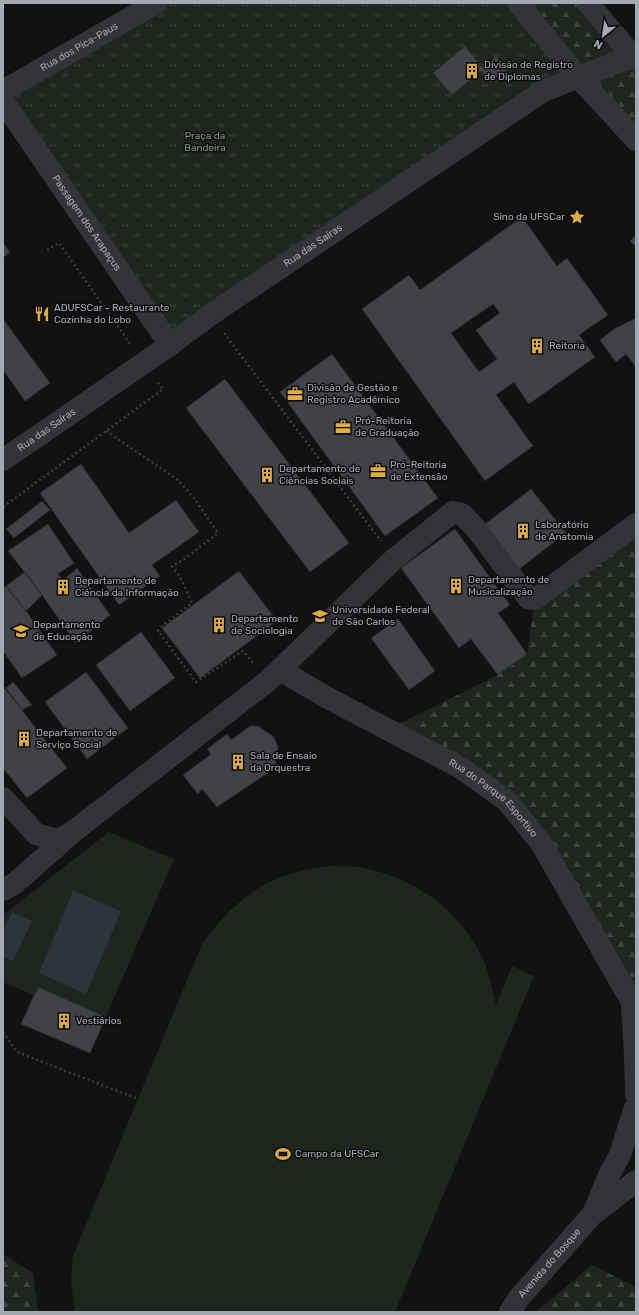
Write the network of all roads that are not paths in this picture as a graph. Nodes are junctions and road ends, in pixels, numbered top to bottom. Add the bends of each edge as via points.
1 (156, 3) edge
2 (518, 3) edge
3 (588, 3) edge
4 (635, 57) edge
5 (579, 78) junction
6 (3, 91) edge
7 (3, 101) edge
8 (636, 140) edge
9 (170, 345) junction
10 (6, 452) edge
11 (636, 524) edge
12 (275, 675) junction
13 (3, 798) edge
14 (74, 831) junction
15 (3, 890) edge
16 (634, 1005) edge
17 (635, 1103) edge
18 (636, 1181) edge
19 (592, 1215) junction
20 (510, 1312) edge

1 - 6 street, Rua dos Pica-Paus
2 - 5 street
3 - 4 street
4 - 5 street, Rua das Saíras
5 - 8 street
5 - 9 street, Rua das Saíras via 542,90 210,315
7 - 9 street, Passagem dos Arapaçus
9 - 10 street, Rua das Saíras
11 - 12 street via 535,599 528,598 478,531 462,514 453,512 394,560
12 - 14 street
12 - 16 street, Rua do Parque Esportivo via 326,697 461,768 507,801 541,842
13 - 14 street via 36,834 58,840
14 - 15 street via 14,884
16 - 17 street, Rua do Parque Esportivo
17 - 19 street, Avenida do Bosque via 620,1155
18 - 19 street, Avenida do Bosque
19 - 20 street, Avenida do Bosque via 519,1298

